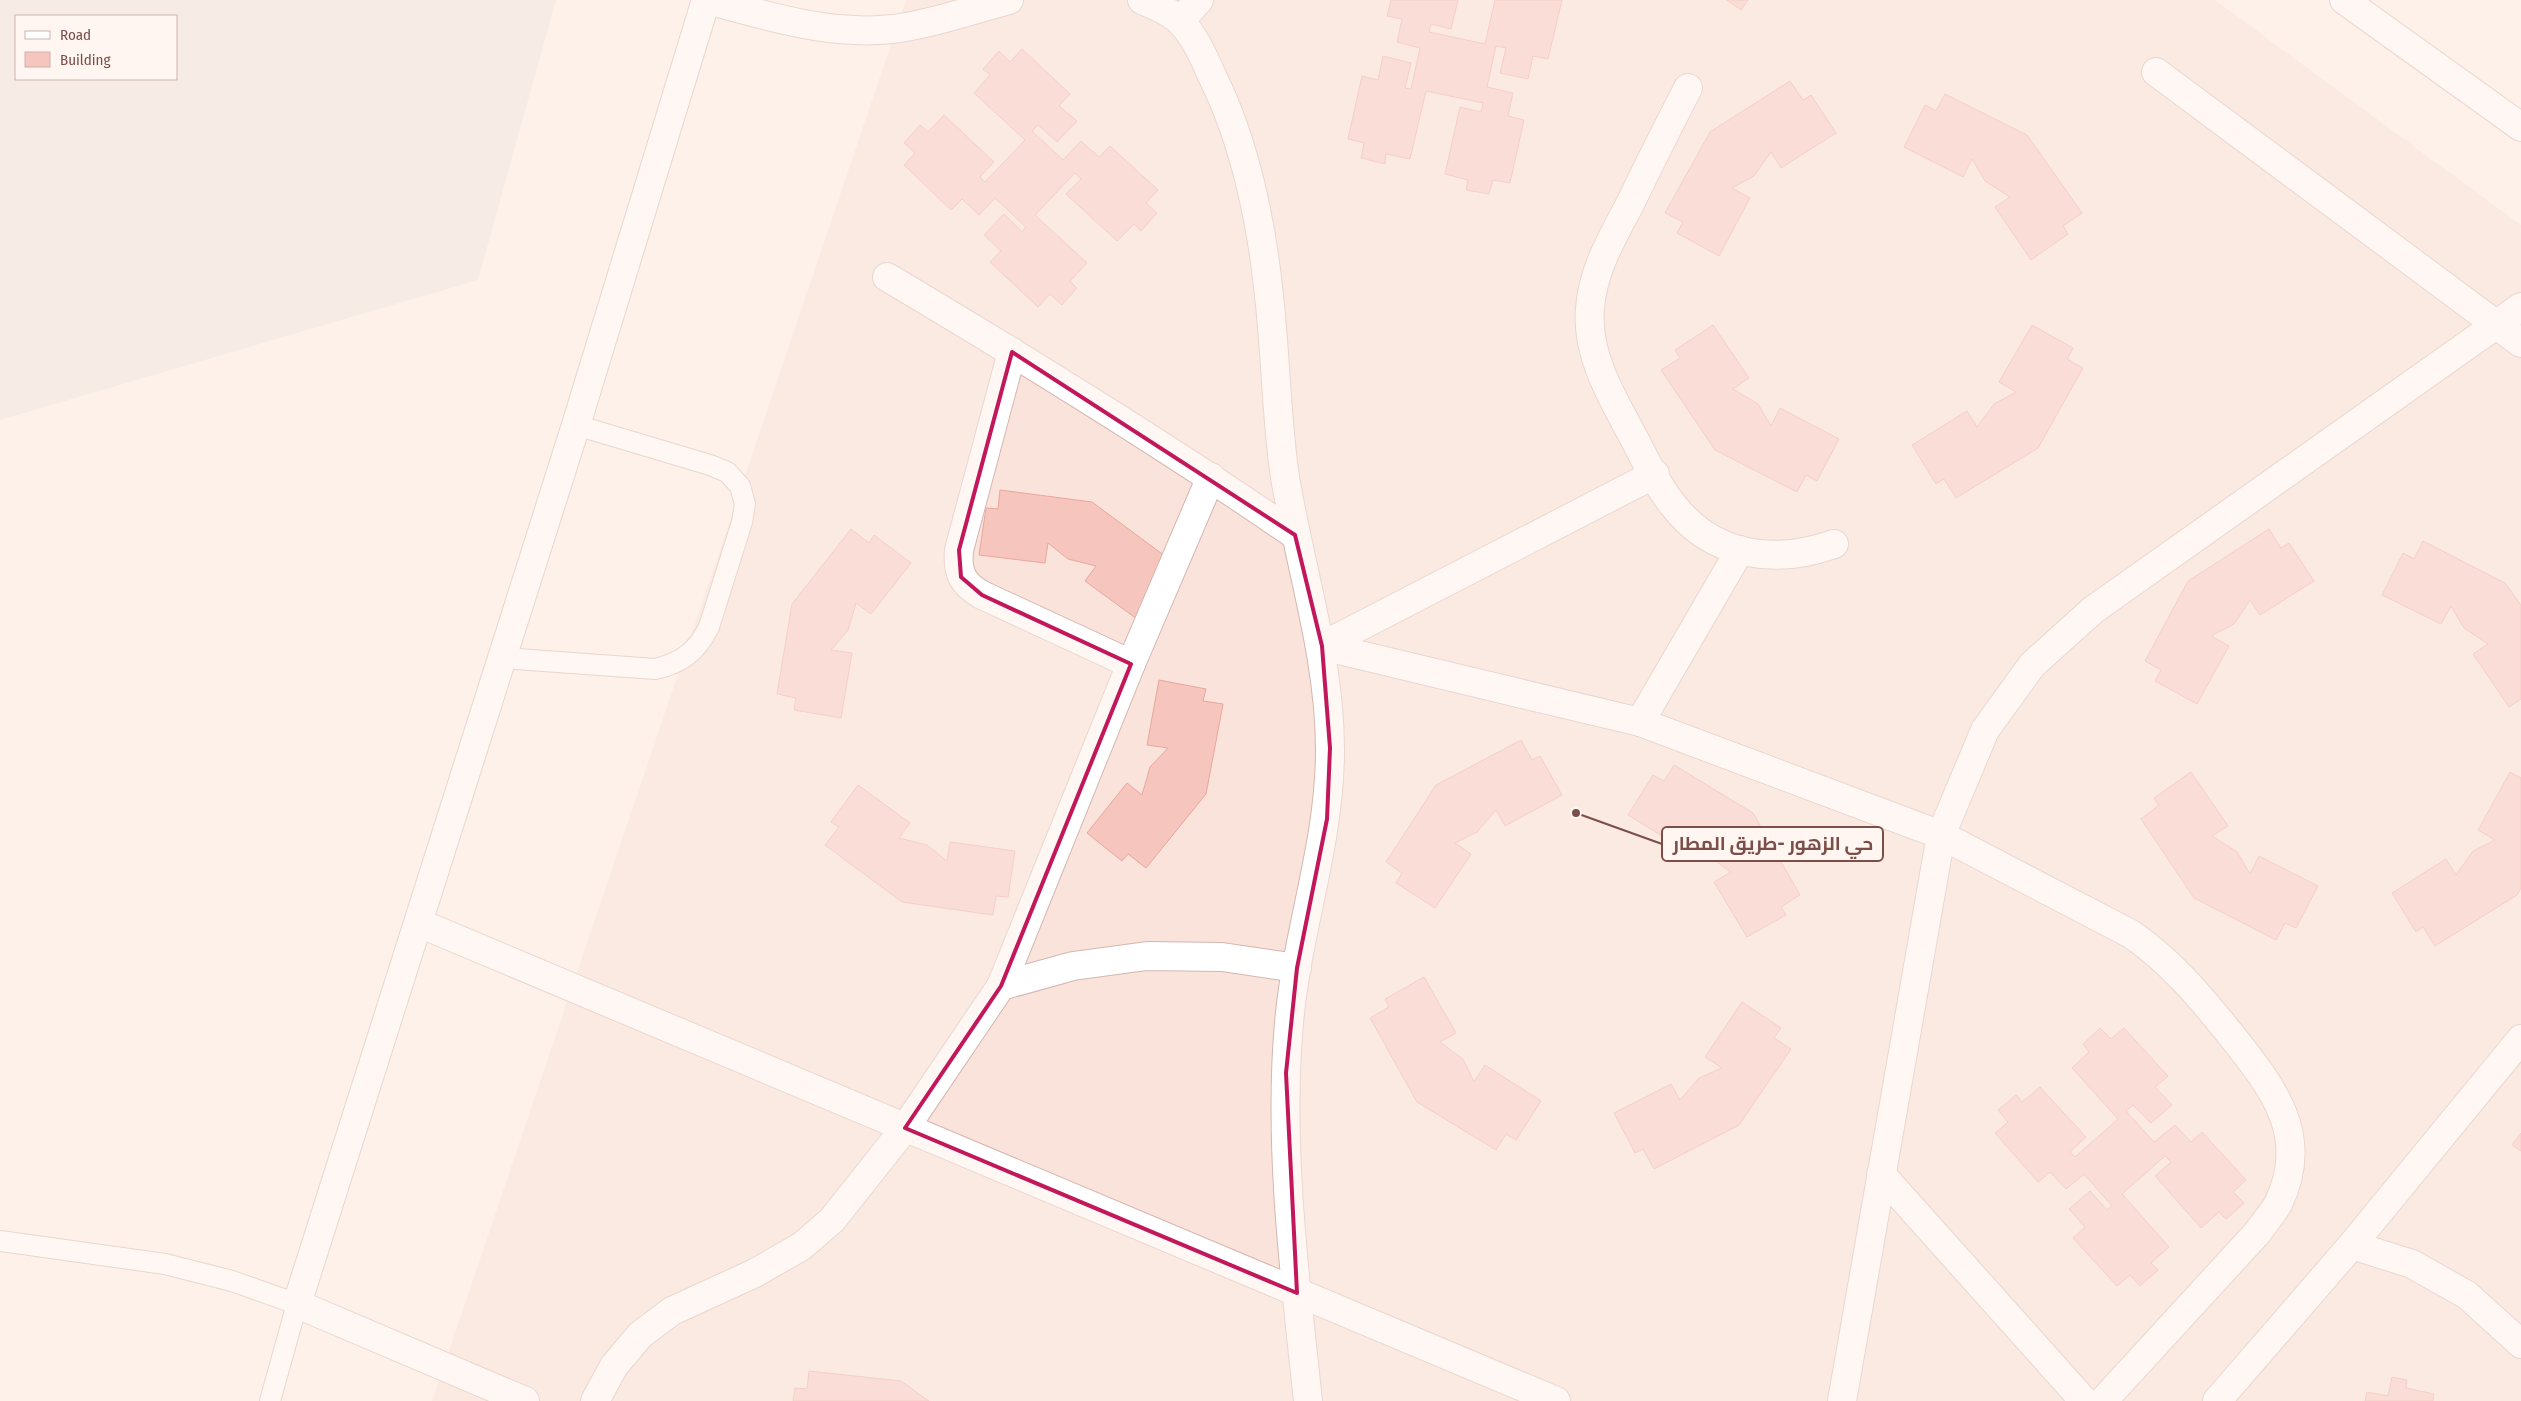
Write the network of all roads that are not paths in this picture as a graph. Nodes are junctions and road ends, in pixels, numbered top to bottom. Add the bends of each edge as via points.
1 (706, 0) edge
2 (1009, 0) edge
3 (1142, 0) edge
4 (1200, 0) edge
5 (2344, 0) edge
6 (1180, 22) junction
7 (2156, 72) dead end
8 (1688, 88) dead end
9 (2521, 127) edge
10 (887, 277) dead end
11 (2521, 307) edge
12 (2496, 326) junction
13 (2521, 343) edge
14 (1012, 352) junction
15 (576, 424) junction
16 (1655, 474) junction
17 (1211, 477) junction
18 (1295, 535) junction
19 (1834, 544) dead end
20 (1740, 550) junction
21 (1322, 646) junction
22 (503, 658) junction
23 (1131, 664) junction
24 (1640, 722) junction
25 (1941, 835) junction
26 (419, 923) junction
27 (1297, 968) junction
28 (1001, 986) junction
29 (2521, 1039) edge
30 (905, 1128) junction
31 (1881, 1174) junction
32 (0, 1241) edge
33 (2352, 1245) junction
34 (1297, 1293) junction
35 (297, 1304) junction
36 (2521, 1344) edge
37 (270, 1401) edge
38 (525, 1401) edge
39 (595, 1401) edge
40 (1308, 1401) edge
41 (1556, 1401) edge
42 (1842, 1401) edge
43 (2084, 1401) edge
44 (2103, 1401) edge
45 (2217, 1401) edge

1 - 2 street via 804,25 872,31 905,28
1 - 15 street
3 - 6 street
4 - 6 street
5 - 9 street
6 - 18 street via 1202,53 1223,98 1255,203 1269,295 1280,434
7 - 12 street
8 - 16 street via 1600,262 1590,310 1598,366 1611,396
10 - 14 street
11 - 12 street
12 - 13 street
12 - 25 street via 2093,610 2032,665 1985,730
14 - 17 street
14 - 23 street via 960,550 961,578 982,595
15 - 22 street
15 - 22 lane via 727,472 740,486 745,504 742,522 701,643 689,656 672,666 655,669
16 - 20 street via 1672,504 1691,524 1714,540
16 - 21 street
17 - 18 street
17 - 23 street
18 - 21 street
19 - 20 street via 1787,556
20 - 24 street
21 - 24 street
21 - 27 street via 1330,748 1327,819
22 - 26 street
23 - 28 street
24 - 25 street
25 - 31 street
25 - 44 street via 2104,919 2156,952 2200,997 2265,1078 2282,1107 2290,1139 2288,1173 2278,1204 2258,1232
26 - 30 street
26 - 35 street
27 - 28 street via 1222,957 1147,956 1073,966
27 - 34 street via 1289,1021 1286,1135
28 - 30 street
29 - 33 street
30 - 34 street
30 - 39 street via 832,1220 802,1246 659,1320 640,1335 614,1366
31 - 42 street
31 - 43 street
32 - 35 lane via 165,1264 232,1281
33 - 36 street via 2412,1264 2467,1295
33 - 45 street
34 - 40 street
34 - 41 street
35 - 37 lane
35 - 38 street

